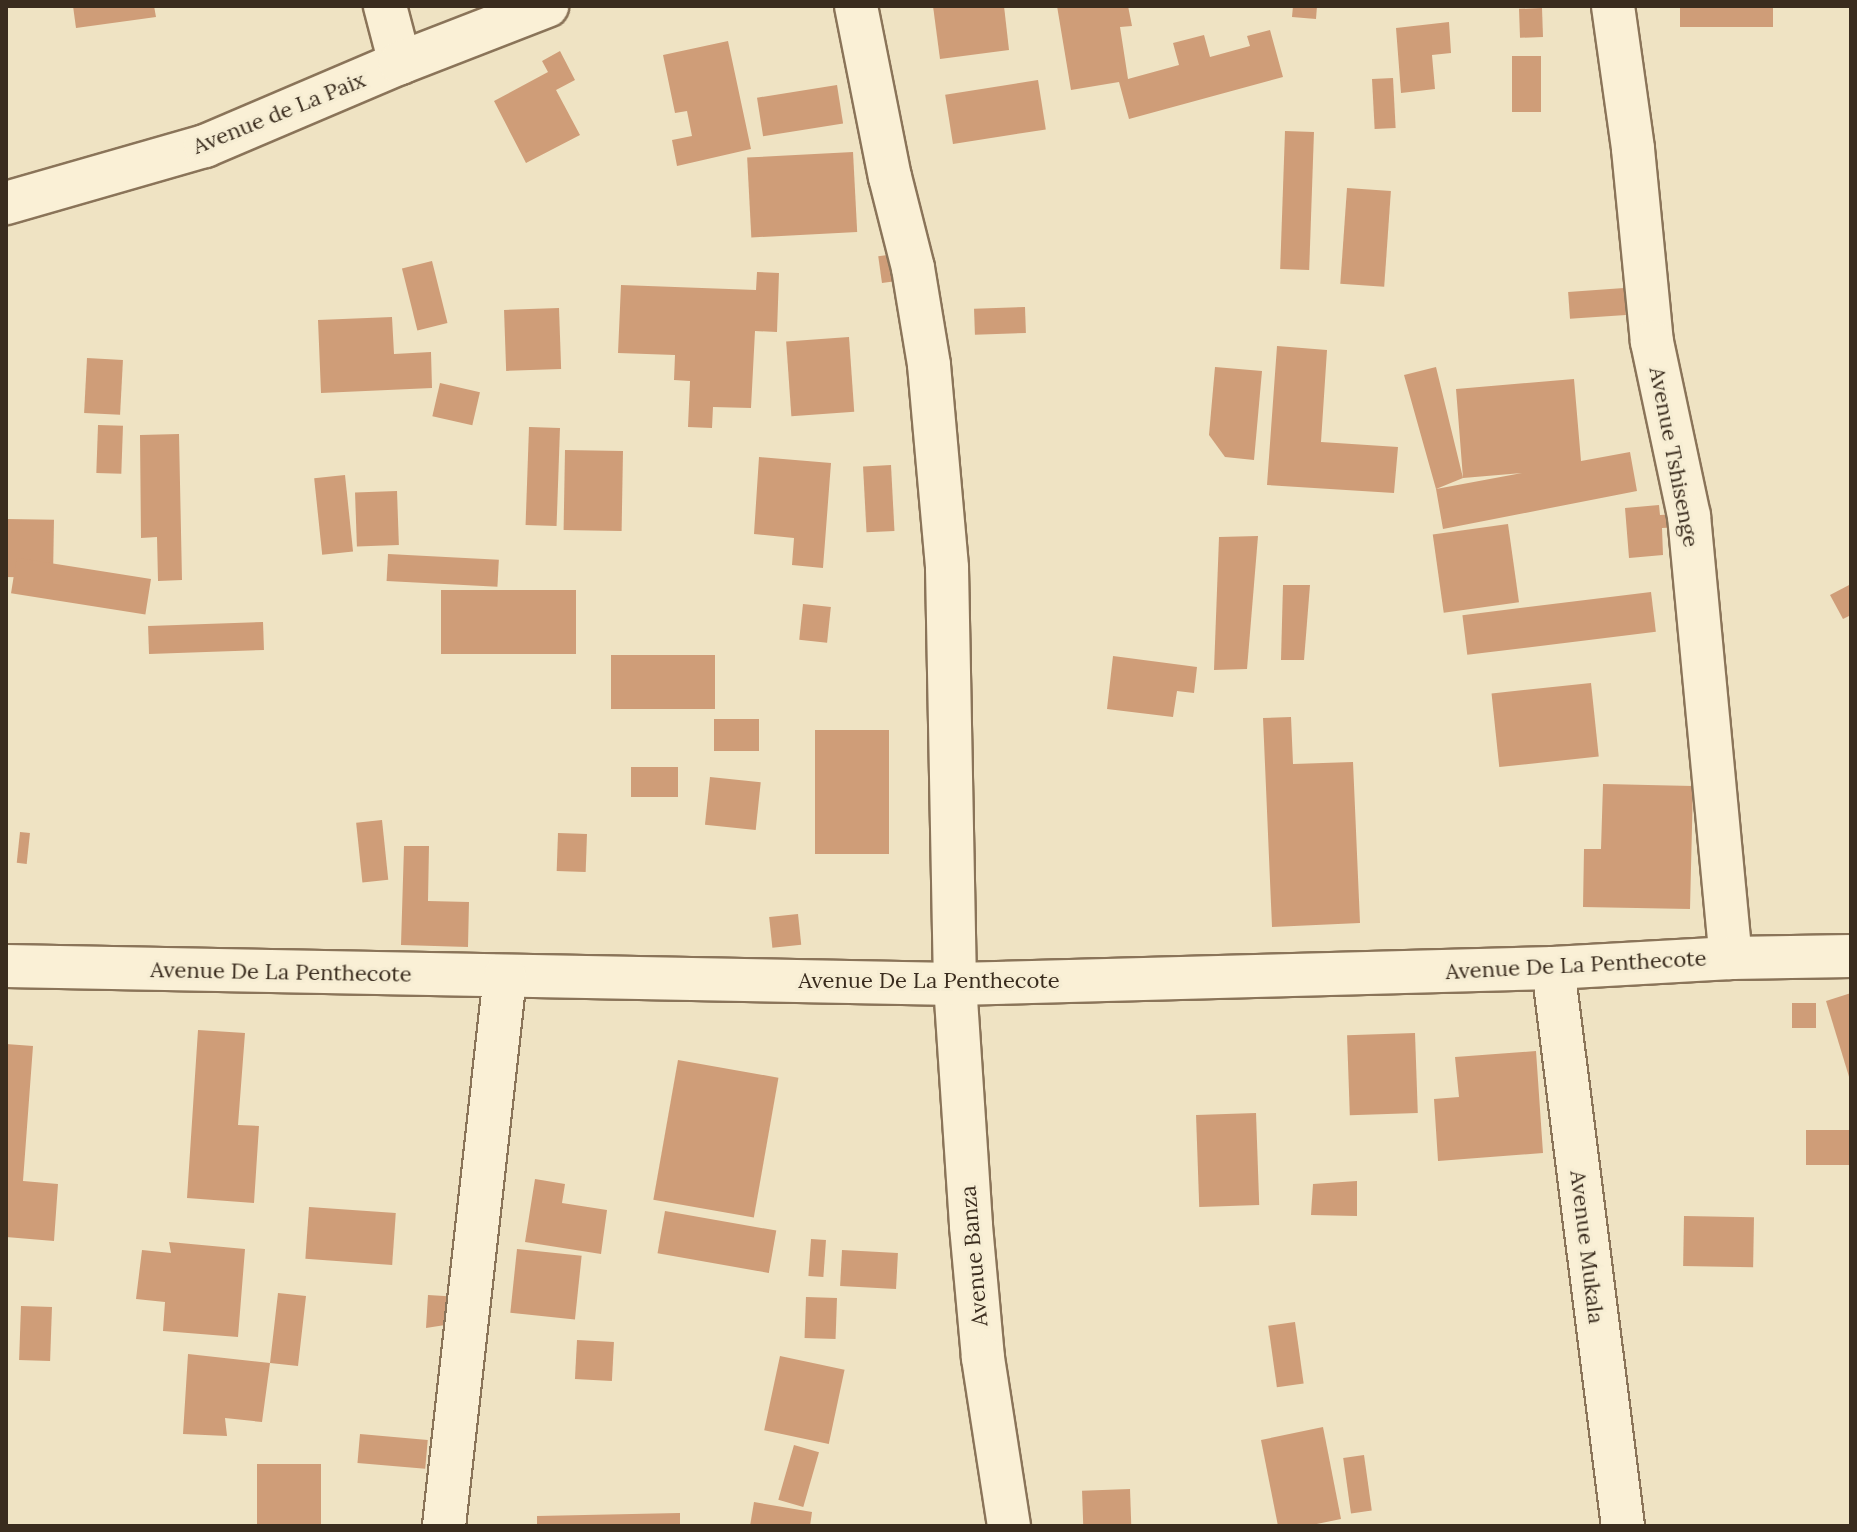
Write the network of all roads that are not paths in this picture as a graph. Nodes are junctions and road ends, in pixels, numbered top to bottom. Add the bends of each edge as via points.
1 (385, 6) edge
2 (547, 6) edge
3 (856, 6) edge
4 (1613, 6) edge
5 (400, 63) junction
6 (6, 203) edge
7 (1851, 956) edge
8 (1731, 958) junction
9 (6, 966) edge
10 (1553, 968) junction
11 (505, 976) junction
12 (955, 984) junction
13 (444, 1526) edge
14 (1009, 1526) edge
15 (1623, 1526) edge

1 - 5 street
2 - 5 street, Avenue de La Paix
3 - 12 street, Avenue Banza via 929,365 947,568
4 - 8 street, Avenue Tshisenge via 1652,342 1689,516
5 - 6 street, Avenue de La Paix via 205,146
7 - 8 street, Avenue De La Penthecote
8 - 10 street, Avenue De La Penthecote
9 - 11 street, Avenue De La Penthecote
10 - 12 street, Avenue De La Penthecote
10 - 15 street, Avenue Mukala
11 - 12 street, Avenue De La Penthecote
11 - 13 street
12 - 14 street, Avenue Banza via 983,1358

